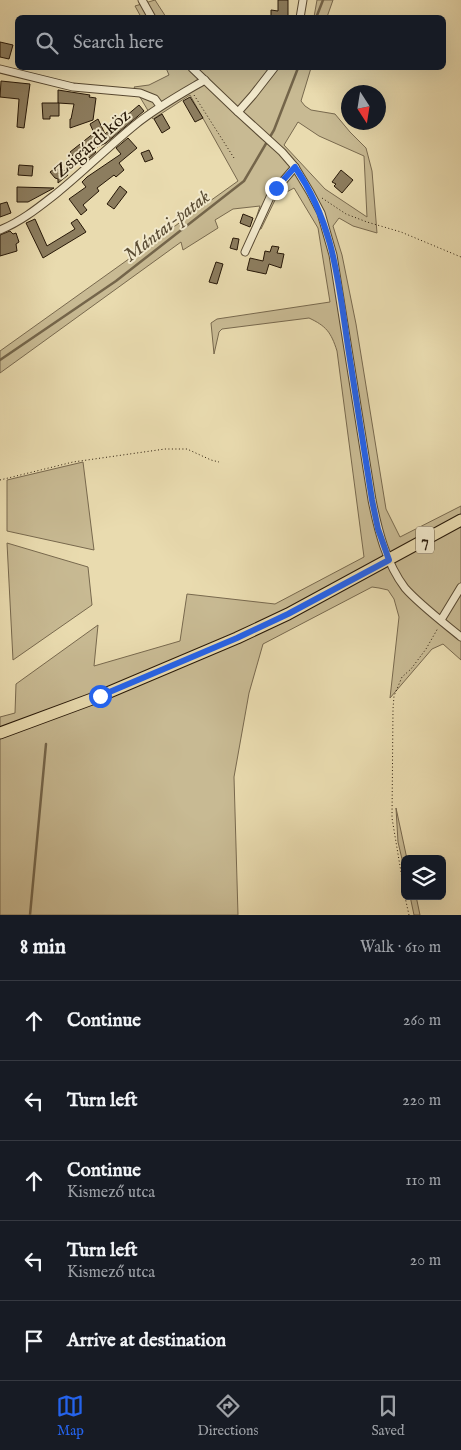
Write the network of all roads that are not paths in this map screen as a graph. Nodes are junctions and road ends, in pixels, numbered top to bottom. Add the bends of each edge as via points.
1 (142, 0) edge
2 (303, 0) edge
3 (150, 15) edge
4 (300, 15) edge
5 (0, 69) edge
6 (194, 70) edge
7 (272, 70) edge
8 (205, 80) junction
9 (160, 106) junction
10 (238, 112) junction
11 (295, 167) junction
12 (0, 230) edge
13 (245, 252) dead end
14 (461, 520) edge
15 (389, 560) junction
16 (461, 587) edge
17 (441, 620) junction
18 (461, 637) edge
19 (0, 733) edge

1 - 3 street
2 - 4 street
5 - 9 street via 73,87 140,93 155,99
6 - 8 street
7 - 10 street
8 - 9 street, Zsigárdi köz
8 - 10 street
9 - 12 street, Zsigárdi köz via 41,206
10 - 11 street
11 - 13 street via 271,196
11 - 15 street via 321,214 330,239 372,500
14 - 15 main road, 7
15 - 17 street via 405,587
15 - 19 main road, 7 via 237,638 100,696
16 - 17 street
17 - 18 street

